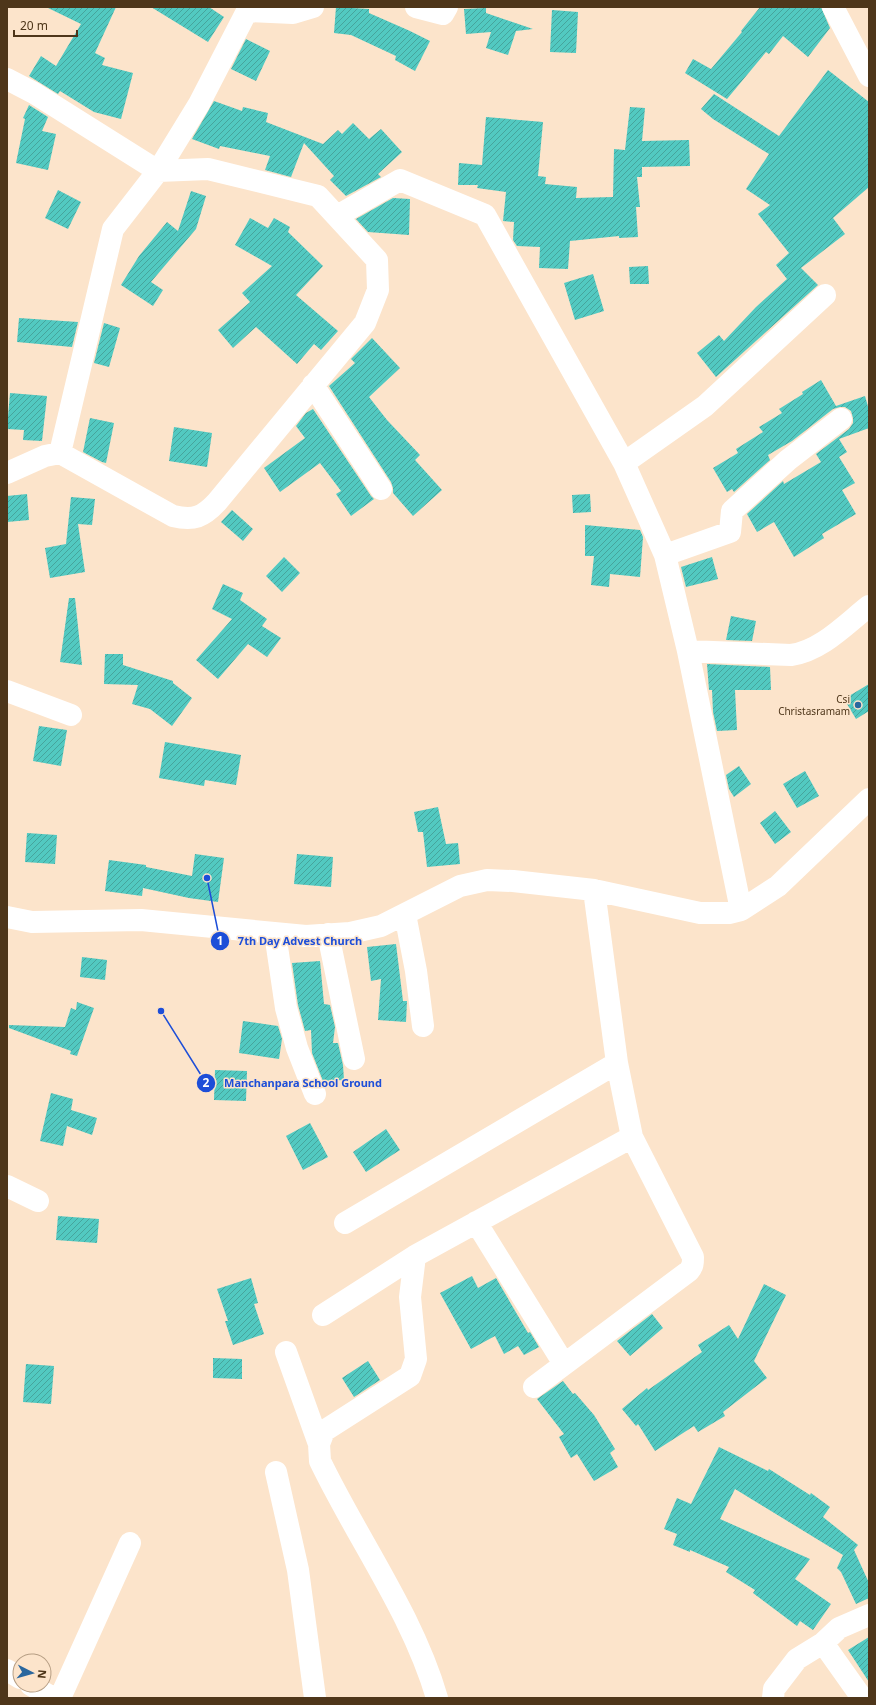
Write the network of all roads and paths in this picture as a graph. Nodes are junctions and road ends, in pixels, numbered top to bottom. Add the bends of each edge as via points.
1 (313, 7) edge
2 (416, 7) edge
3 (448, 7) edge
4 (833, 7) edge
5 (869, 76) edge
6 (7, 79) edge
7 (158, 171) junction
8 (337, 216) junction
9 (825, 295) dead end
10 (313, 385) junction
11 (841, 419) dead end
12 (60, 454) junction
13 (624, 463) junction
14 (7, 473) edge
15 (381, 489) dead end
16 (665, 555) junction
17 (869, 606) edge
18 (688, 652) junction
19 (7, 691) edge
20 (71, 715) dead end
21 (869, 799) edge
22 (594, 890) junction
23 (740, 910) junction
24 (405, 914) junction
25 (7, 917) edge
26 (275, 933) junction
27 (328, 934) junction
28 (422, 1026) dead end
29 (354, 1059) dead end
30 (617, 1063) junction
31 (315, 1094) dead end
32 (632, 1137) junction
33 (7, 1186) edge
34 (38, 1201) dead end
35 (476, 1222) junction
36 (345, 1223) dead end
37 (415, 1256) junction
38 (324, 1315) dead end
39 (286, 1352) dead end
40 (564, 1364) junction
41 (534, 1387) dead end
42 (319, 1444) junction
43 (276, 1472) dead end
44 (130, 1543) dead end
45 (869, 1615) edge
46 (823, 1643) junction
47 (60, 1698) edge
48 (315, 1698) edge
49 (437, 1698) edge
50 (773, 1698) edge
51 (862, 1698) edge

1 - 7 street via 293,13 247,11 199,104
2 - 3 street via 443,14
4 - 5 street
6 - 7 street via 34,93
7 - 8 street via 208,169 318,196
7 - 12 street via 112,229
8 - 10 street via 377,260 378,290 364,323
8 - 13 street via 400,180 486,215
9 - 13 street via 705,406
10 - 12 street via 217,502 199,517 173,516
10 - 15 street
11 - 16 street via 788,460 732,511 730,532
12 - 14 street via 45,456
13 - 16 street
16 - 18 street
17 - 18 street via 825,642 803,654
18 - 23 street
19 - 20 street
21 - 23 street via 778,886
22 - 23 street via 700,913 719,914
22 - 24 street via 487,880 460,886
22 - 30 street
24 - 27 street via 381,926 350,933
24 - 28 street via 416,971
25 - 26 street via 32,922 141,920
26 - 27 street via 306,936
26 - 31 street via 286,1008 297,1048
27 - 29 street
30 - 32 street
30 - 36 street
32 - 35 street
32 - 40 street via 693,1257 692,1267
33 - 34 street
35 - 37 street
35 - 40 street
37 - 38 street
37 - 42 street via 410,1297 416,1359 410,1376 324,1431
39 - 42 street
40 - 41 street
42 - 49 street via 320,1461 415,1640
43 - 48 street via 298,1570
44 - 47 street
45 - 46 street via 839,1628
46 - 50 street via 797,1659 774,1689
46 - 51 street

